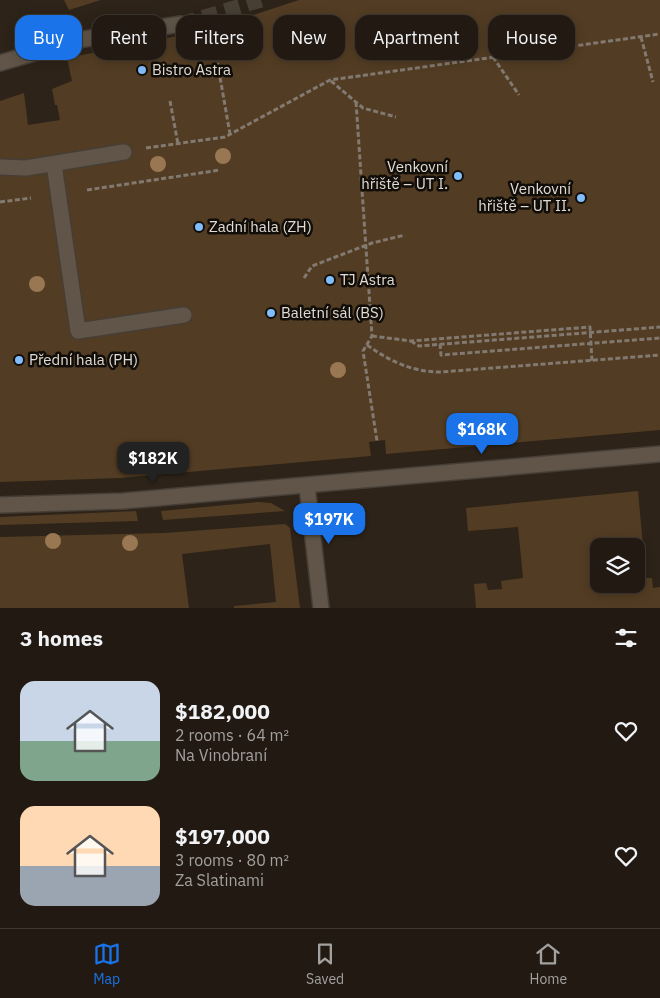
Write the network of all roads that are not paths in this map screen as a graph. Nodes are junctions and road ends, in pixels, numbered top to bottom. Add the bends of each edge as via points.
1 (176, 25) tunnel mouth
2 (0, 62) edge
3 (124, 152) road end
4 (54, 164) junction
5 (0, 167) edge
6 (184, 315) dead end
7 (660, 454) edge
8 (307, 486) junction
9 (0, 505) edge
10 (321, 608) edge

1 - 2 street via 78,40
3 - 4 street
4 - 5 street
4 - 6 street via 78,331
7 - 8 street
8 - 9 street via 123,501
8 - 10 street

